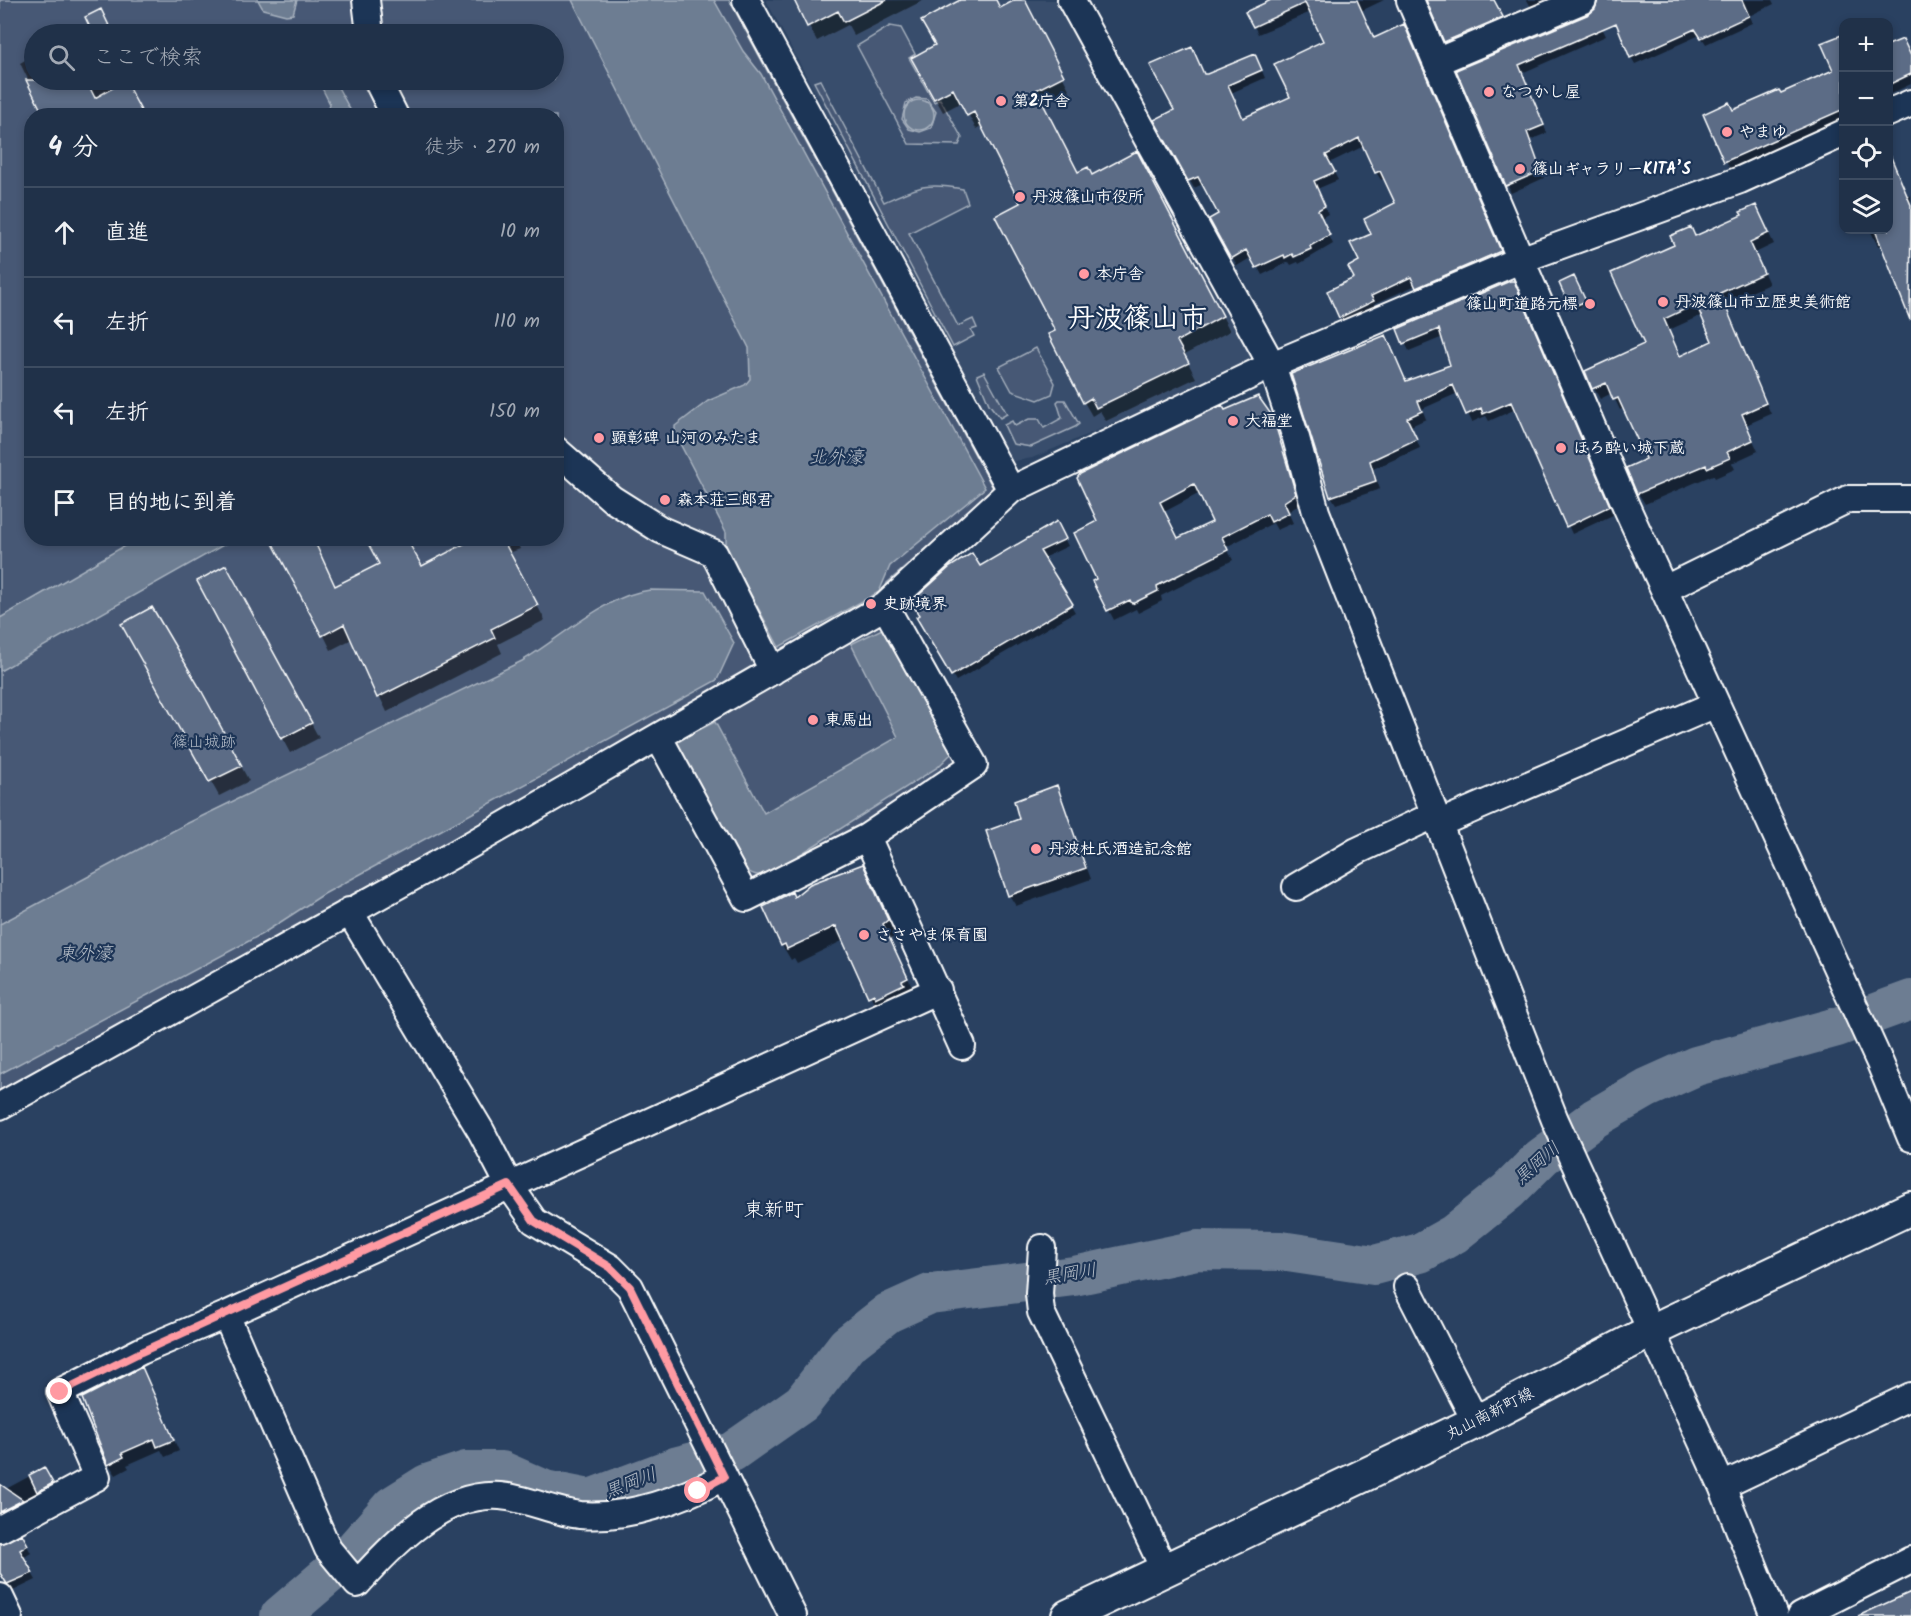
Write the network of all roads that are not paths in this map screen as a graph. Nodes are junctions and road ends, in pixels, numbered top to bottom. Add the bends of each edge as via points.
1 (746, 0) edge
2 (1071, 0) edge
3 (1410, 0) edge
4 (1583, 0) edge
5 (368, 1) edge
6 (369, 24) edge
7 (1436, 62) junction
8 (382, 90) edge
9 (1911, 103) edge
10 (391, 108) edge
11 (1893, 111) edge
12 (1839, 135) edge
13 (1520, 260) junction
14 (1272, 365) junction
15 (564, 457) edge
16 (1011, 490) junction
17 (1911, 499) edge
18 (1665, 589) junction
19 (885, 606) junction
20 (774, 671) junction
21 (1716, 704) junction
22 (659, 738) junction
23 (1436, 820) junction
24 (867, 837) junction
25 (1296, 887) dead end
26 (349, 911) junction
27 (938, 990) junction
28 (962, 1046) dead end
29 (0, 1106) edge
30 (1911, 1138) edge
31 (509, 1185) junction
32 (1909, 1213) edge
33 (1041, 1258) dead end
34 (1407, 1287) dead end
35 (226, 1315) junction
36 (1651, 1331) junction
37 (1911, 1396) edge
38 (1476, 1422) junction
39 (723, 1473) junction
40 (1722, 1486) junction
41 (0, 1529) edge
42 (1911, 1560) edge
43 (1164, 1569) junction
44 (0, 1597) edge
45 (9, 1616) edge
46 (793, 1616) edge
47 (1068, 1616) edge
48 (1774, 1616) edge
49 (1800, 1616) edge

1 - 16 street
2 - 14 street
3 - 7 street
4 - 7 street
5 - 6 street
7 - 13 street
8 - 10 street
9 - 11 street
12 - 13 street via 1740,180
13 - 14 street
13 - 18 street
14 - 16 street
14 - 23 street via 1316,512
15 - 20 street via 612,499 651,524 714,553
16 - 19 street
17 - 18 street via 1848,499
18 - 21 street
19 - 20 street
19 - 24 street via 974,765
20 - 22 street
21 - 23 street
21 - 30 street
22 - 24 street via 746,898
22 - 26 street
23 - 25 street via 1357,851
23 - 36 street via 1555,1120
24 - 27 street
26 - 29 street
26 - 31 street via 481,1131
27 - 28 street
27 - 31 street
31 - 35 street
31 - 39 street via 534,1221 610,1267 630,1287
32 - 36 main road, 丸山南新町線
33 - 43 street via 1041,1312
34 - 38 street
35 - 39 street via 331,1555 357,1584 390,1548 426,1519 466,1500 500,1496 581,1515 631,1511 698,1491
35 - 41 street via 60,1392 97,1477
36 - 38 main road, 丸山南新町線
36 - 40 street
37 - 40 street
38 - 43 main road, 丸山南新町線
39 - 46 street
40 - 48 street
42 - 49 street
43 - 47 main road, 丸山南新町線
44 - 45 street

